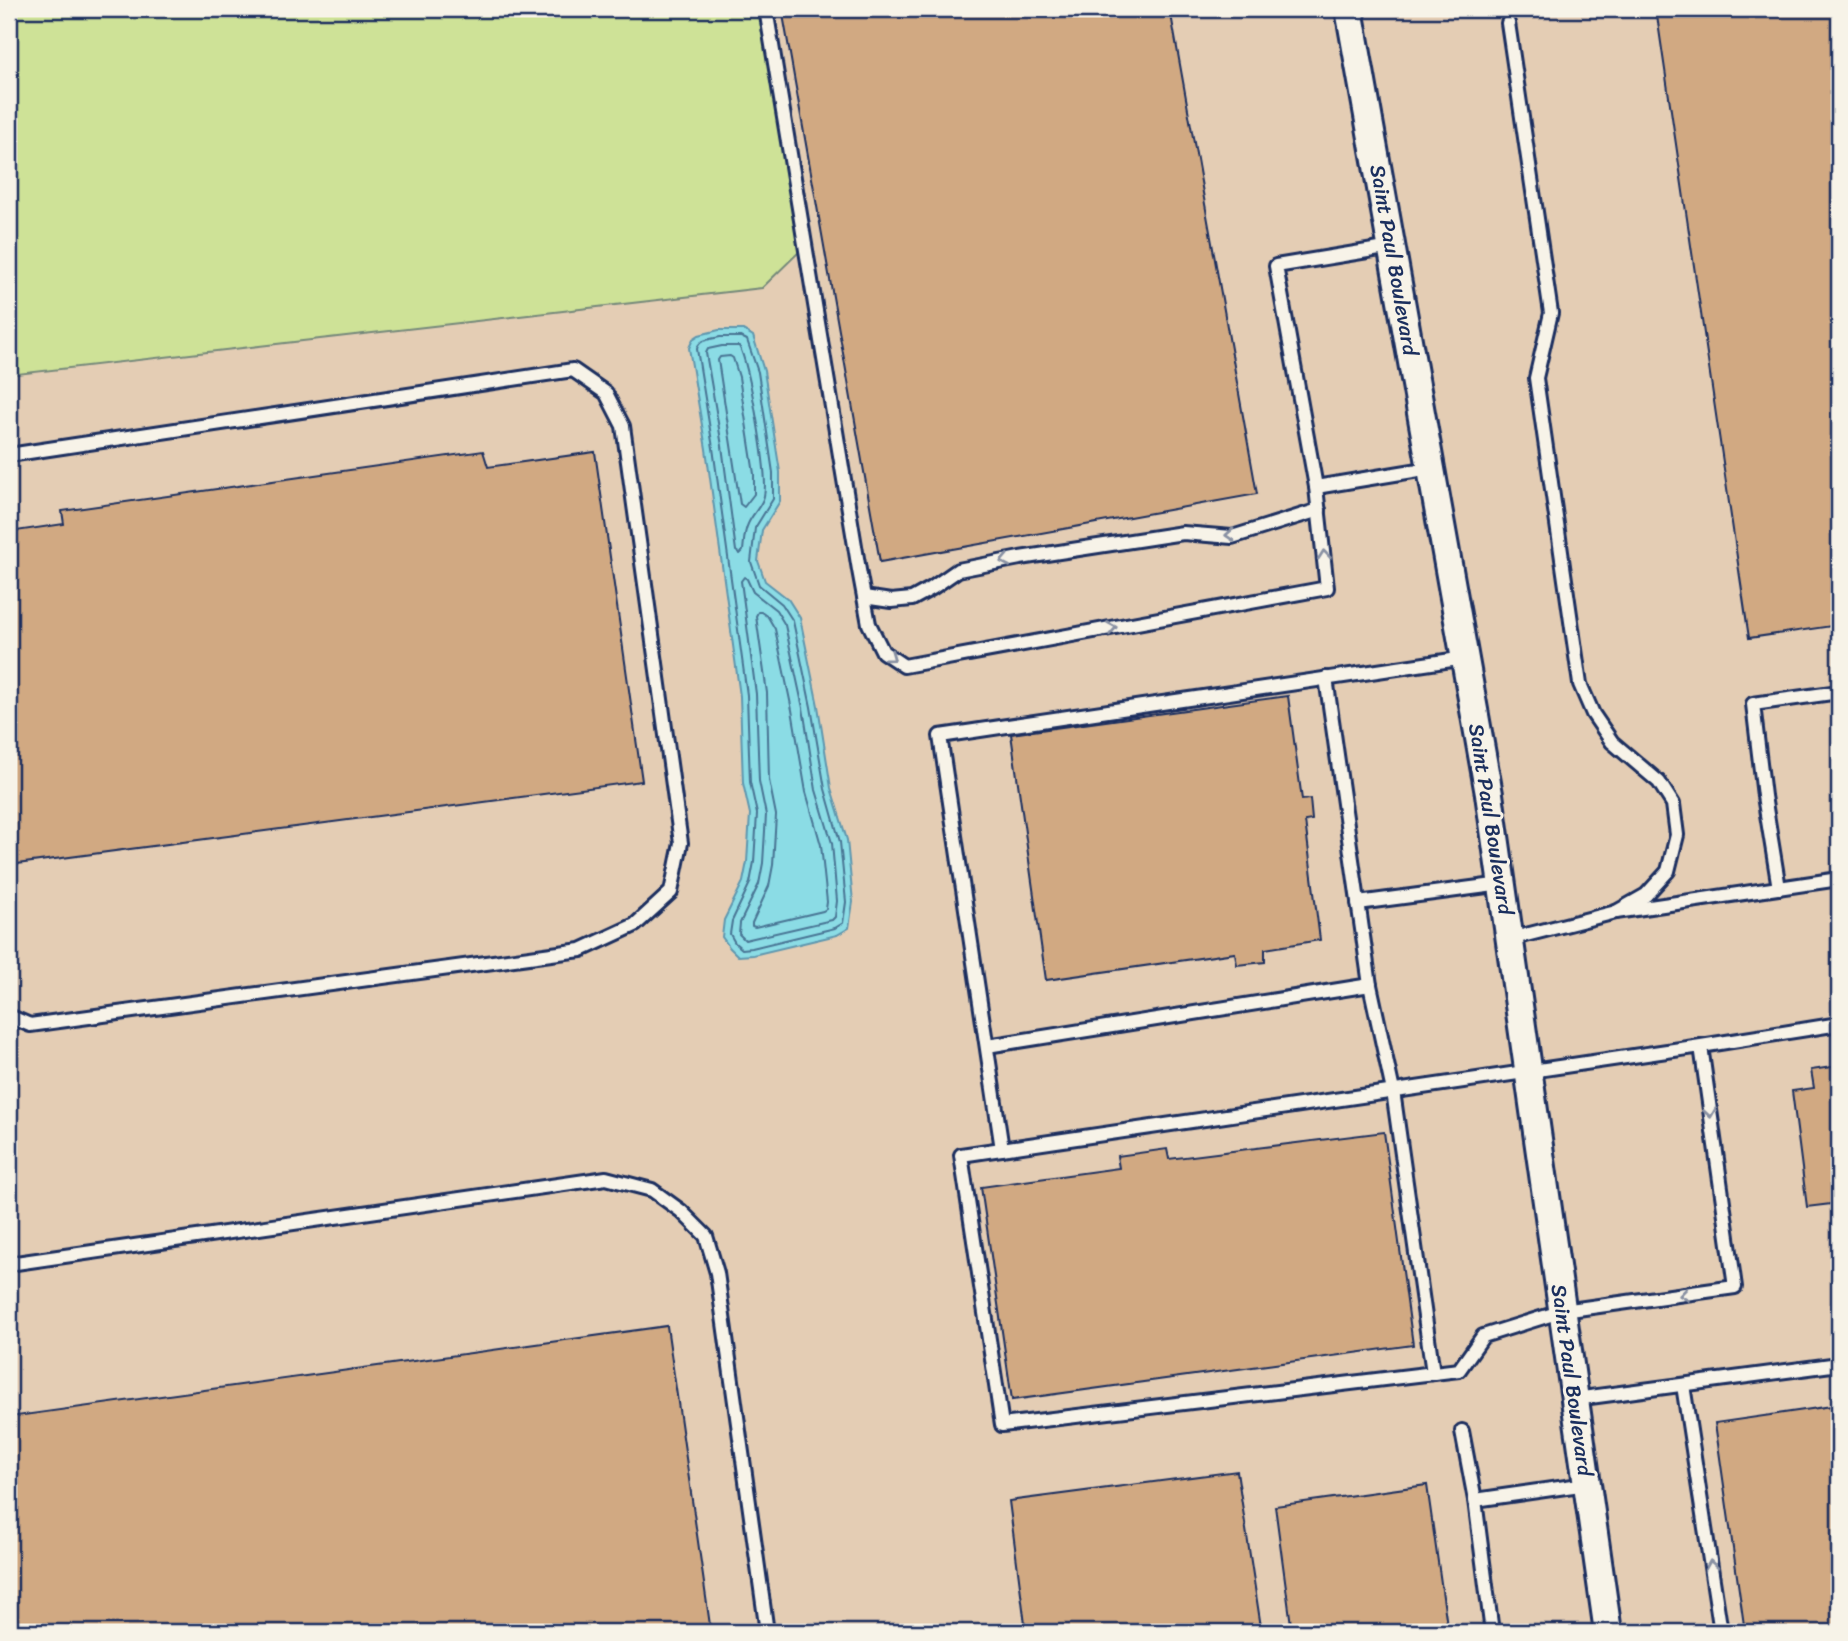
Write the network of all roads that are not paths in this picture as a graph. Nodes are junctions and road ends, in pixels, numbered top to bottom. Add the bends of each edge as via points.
1 (766, 9) edge
2 (1349, 9) edge
3 (1508, 23) dead end
4 (1392, 247) junction
5 (9, 455) edge
6 (1431, 468) junction
7 (1316, 487) junction
8 (1319, 510) junction
9 (864, 597) junction
10 (1465, 658) junction
11 (1326, 678) junction
12 (1839, 692) edge
13 (1839, 879) edge
14 (1502, 884) junction
15 (1779, 888) junction
16 (1358, 903) junction
17 (1616, 912) junction
18 (1510, 939) junction
19 (1370, 985) junction
20 (9, 1016) edge
21 (1839, 1024) edge
22 (987, 1046) junction
23 (1700, 1046) junction
24 (1528, 1071) junction
25 (1394, 1091) junction
26 (1002, 1149) junction
27 (9, 1264) edge
28 (1563, 1311) junction
29 (1839, 1364) edge
30 (1433, 1373) junction
31 (1683, 1385) junction
32 (1575, 1399) junction
33 (1462, 1431) dead end
34 (1587, 1483) junction
35 (1475, 1500) junction
36 (767, 1632) edge
37 (1492, 1632) edge
38 (1608, 1632) edge
39 (1721, 1632) edge

1 - 9 lane
2 - 4 street, Saint Paul Boulevard
3 - 17 lane via 1550,313 1536,379 1580,684 1612,742 1659,782 1673,804 1677,835 1668,871 1646,895
4 - 6 street, Saint Paul Boulevard
4 - 7 lane via 1276,266
5 - 20 lane via 572,370 606,393 623,426 681,843 671,892 635,925 581,950 30,1025
6 - 7 lane
6 - 10 street, Saint Paul Boulevard
7 - 8 lane
8 -> 9 lane via 1232,537 1183,533 958,570 912,599
9 -> 8 lane via 869,624 883,652 904,666 1227,608 1327,588
10 - 11 lane
10 - 14 street, Saint Paul Boulevard
11 - 16 lane
11 - 22 lane via 940,736
12 - 15 lane via 1753,704
13 - 15 lane
14 - 16 lane
14 - 18 street, Saint Paul Boulevard
15 - 17 lane
16 - 19 lane
17 - 18 lane
18 - 24 street, Saint Paul Boulevard
19 - 22 lane
19 - 25 lane
21 - 23 lane
22 - 26 lane
23 - 24 lane
23 -> 28 lane via 1735,1287
24 - 25 lane
24 - 28 street, Saint Paul Boulevard
25 - 26 lane
25 - 30 lane
26 - 30 lane via 961,1155 1002,1424
27 - 36 lane via 606,1178 652,1190 706,1236 717,1273
28 - 30 lane via 1483,1336 1459,1370
28 - 32 street, Saint Paul Boulevard
29 - 31 lane
31 - 32 lane
39 -> 31 lane
32 - 34 street, Saint Paul Boulevard
33 - 35 lane
34 - 35 lane
34 - 38 street, Saint Paul Boulevard
35 - 37 lane

